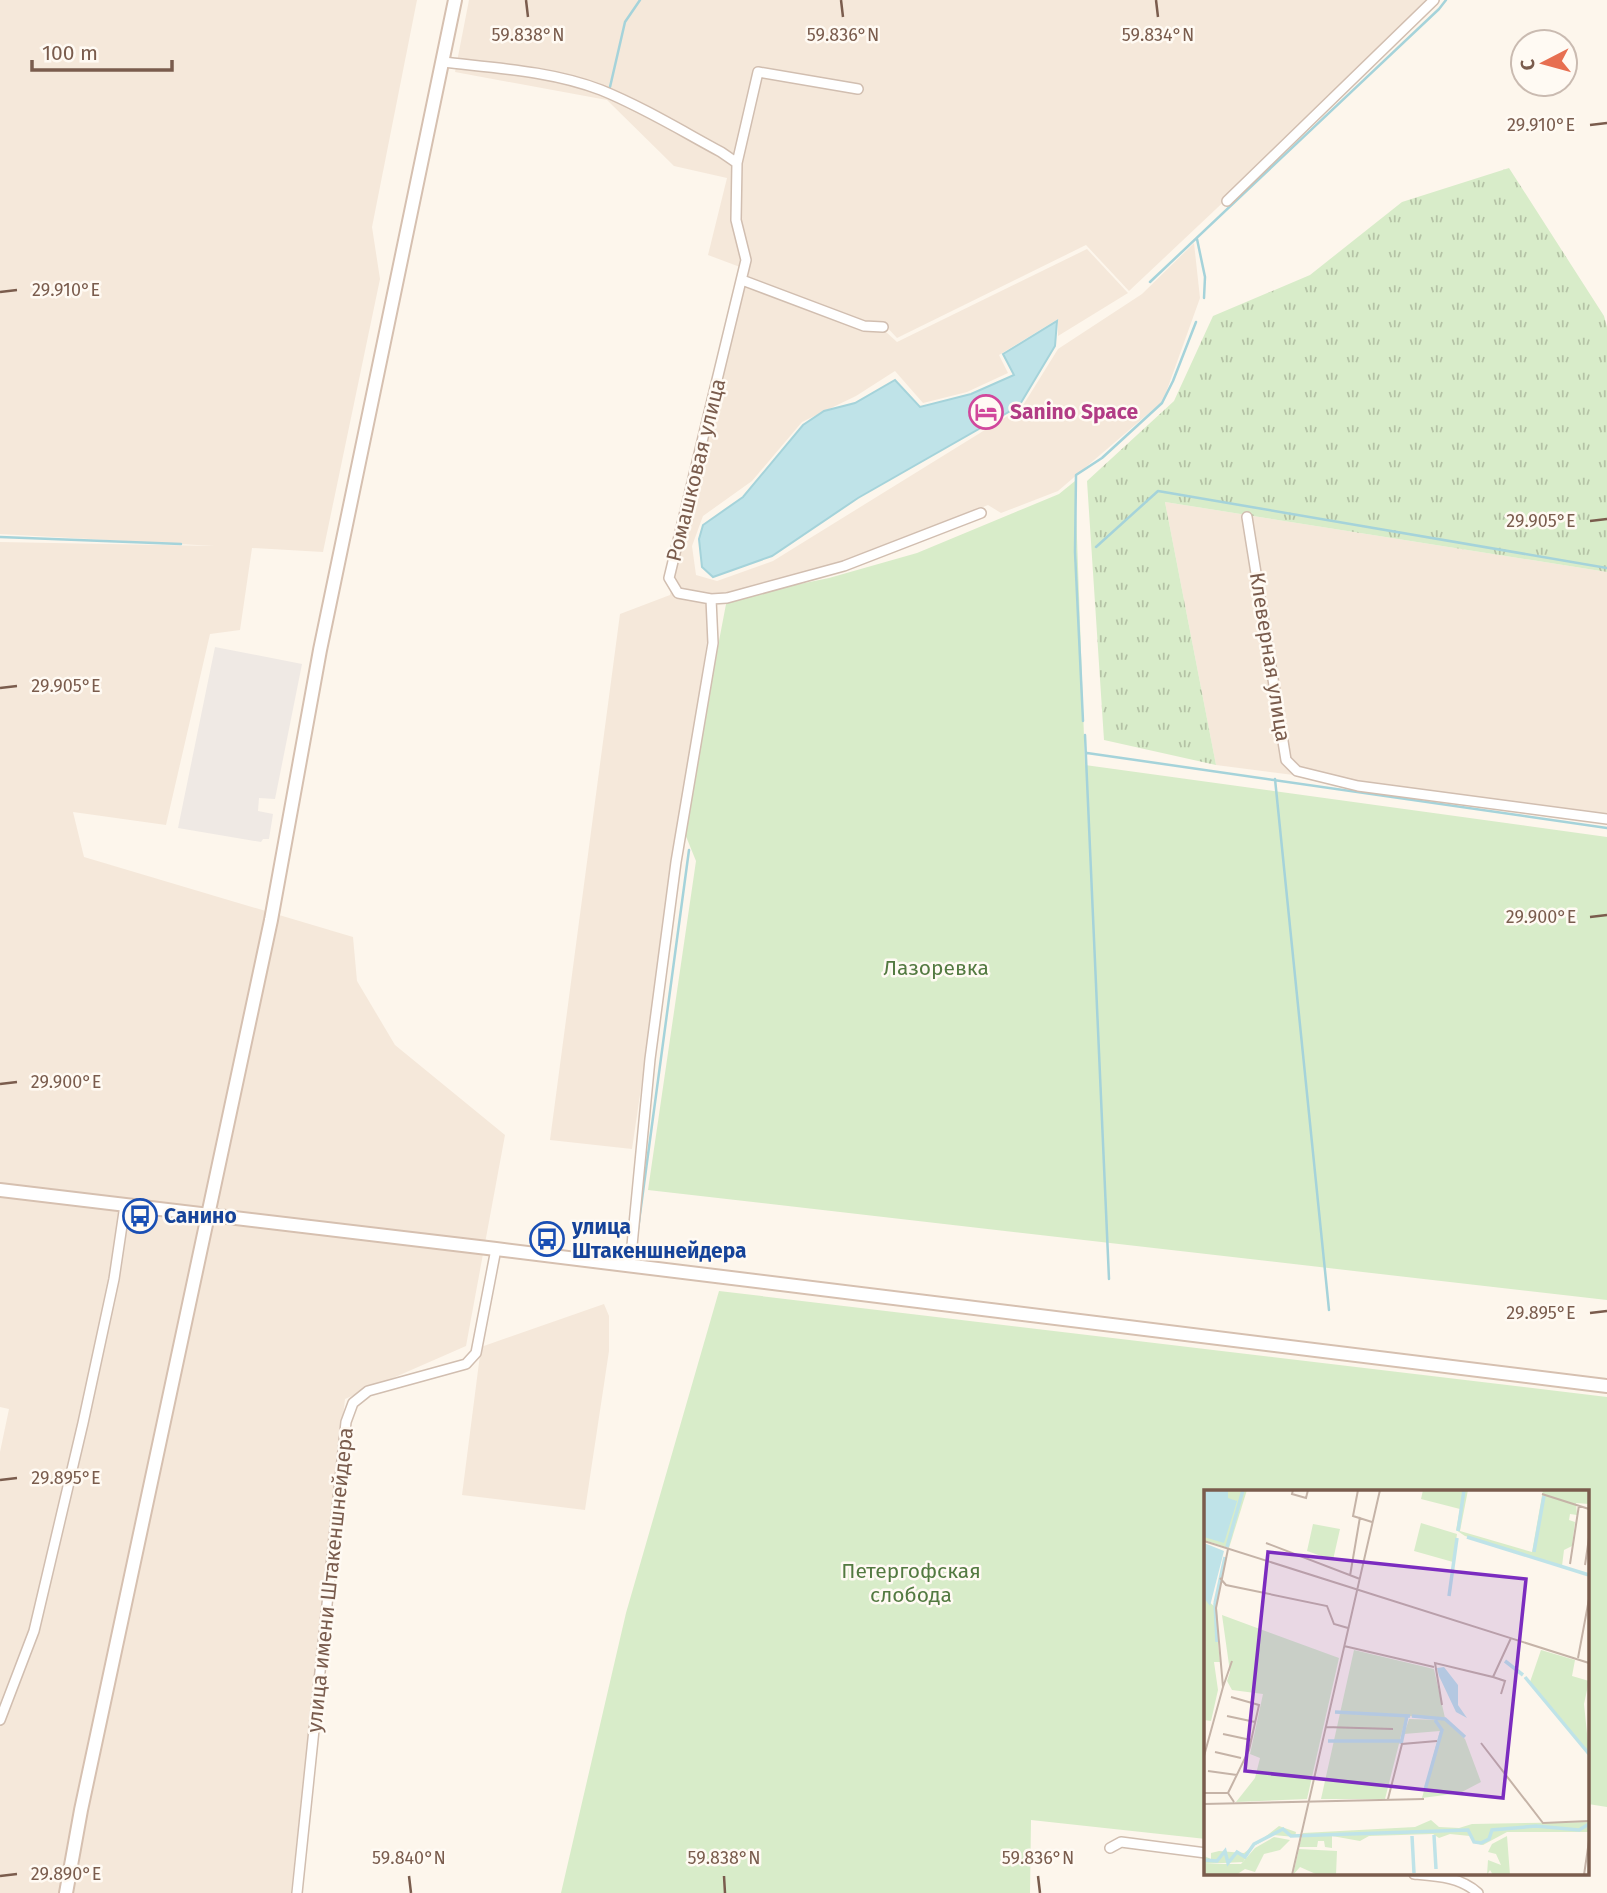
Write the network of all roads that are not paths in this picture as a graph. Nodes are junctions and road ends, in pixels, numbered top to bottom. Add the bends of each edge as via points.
1 (455, 0) edge
2 (1434, 0) edge
3 (443, 62) junction
4 (858, 89) dead end
5 (737, 163) junction
6 (1227, 201) dead end
7 (742, 280) junction
8 (883, 327) dead end
9 (981, 513) dead end
10 (1247, 517) dead end
11 (711, 599) junction
12 (1607, 819) edge
13 (0, 1190) edge
14 (125, 1205) junction
15 (207, 1216) junction
16 (496, 1249) junction
17 (630, 1266) junction
18 (1607, 1387) edge
19 (0, 1720) edge
20 (1110, 1848) dead end
21 (1204, 1853) edge
22 (1431, 1876) edge
23 (66, 1893) edge
24 (297, 1893) edge
25 (1478, 1893) edge

1 - 3 street
2 - 6 street
3 - 5 street via 493,66 599,90
3 - 15 street
4 - 5 street, Ромашковая улица via 758,72
5 - 7 street, Ромашковая улица via 736,220 746,260
7 - 8 street via 864,326
7 - 11 street, Ромашковая улица via 669,578 678,593
9 - 11 street, Ромашковая улица via 844,566
10 - 12 street, Клеверная улица via 1286,760 1297,771 1358,786
11 - 17 street via 713,643 676,862 650,1059
13 - 14 street
14 - 15 street
14 - 19 street via 114,1279 34,1631
15 - 16 street
15 - 23 street
16 - 17 street
16 - 24 street, улица имени Штакеншнейдера via 476,1353 466,1364 368,1391 353,1403 346,1422
17 - 18 street
20 - 21 street via 1121,1842
22 - 25 street via 1456,1879

